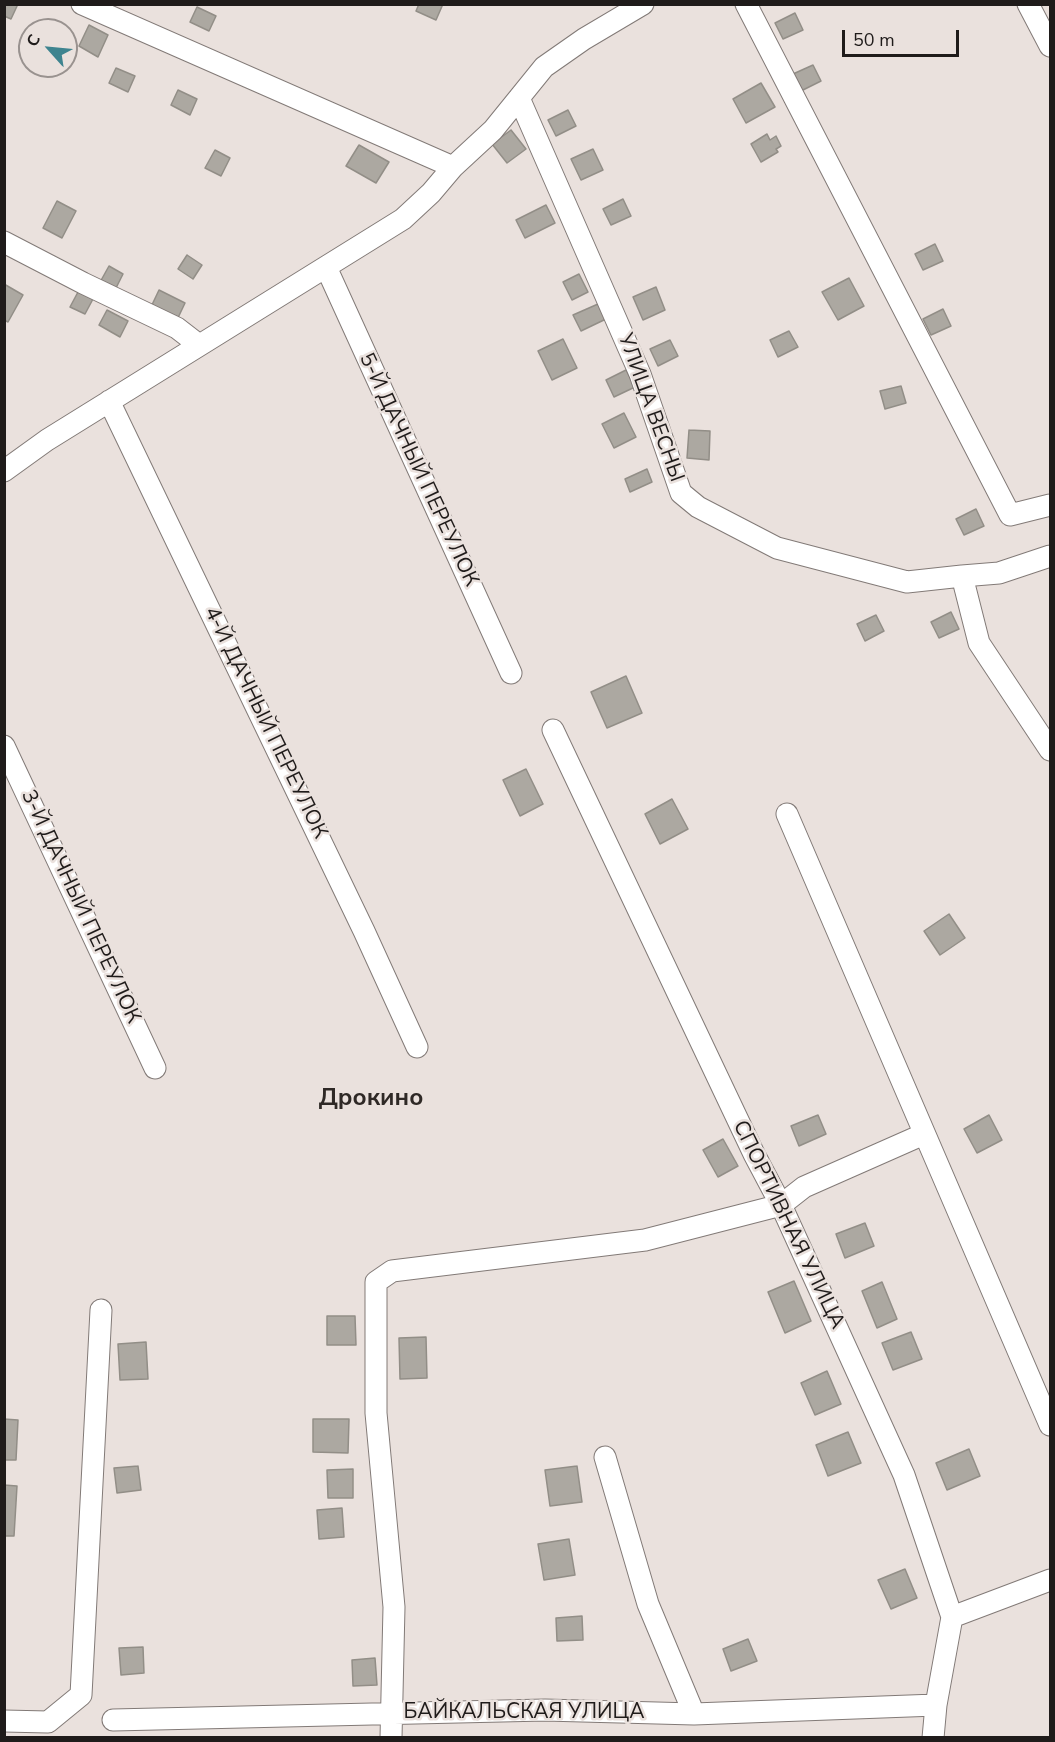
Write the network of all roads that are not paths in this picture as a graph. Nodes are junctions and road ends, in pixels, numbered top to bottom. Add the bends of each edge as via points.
1 (82, 4) edge
2 (643, 4) edge
3 (746, 4) edge
4 (1028, 4) edge
5 (1050, 46) edge
6 (519, 98) junction
7 (453, 167) junction
8 (4, 242) edge
9 (326, 267) junction
10 (199, 345) junction
11 (110, 401) junction
12 (4, 471) edge
13 (1050, 505) edge
14 (1050, 556) edge
15 (962, 576) junction
16 (511, 673) dead end
17 (553, 730) dead end
18 (4, 746) edge
19 (1050, 750) edge
20 (787, 814) dead end
21 (417, 1047) dead end
22 (155, 1068) dead end
23 (924, 1134) junction
24 (781, 1205) junction
25 (101, 1310) dead end
26 (1050, 1425) edge
27 (604, 1457) dead end
28 (1050, 1580) edge
29 (952, 1617) junction
30 (936, 1705) junction
31 (391, 1714) junction
32 (694, 1714) junction
33 (113, 1720) dead end
34 (4, 1721) edge
35 (391, 1737) edge
36 (933, 1737) edge

1 - 7 street
2 - 6 street via 544,67
3 - 13 street via 1010,515
4 - 5 street
6 - 7 street via 493,130
6 - 15 street, УЛИЦА ВЕСНЫ via 640,374 681,493 698,507 777,548 907,582
7 - 9 street via 403,219
8 - 10 street via 177,328
9 - 10 street
9 - 16 street, 5-Й ДАЧНЫЙ ПЕРЕУЛОК
10 - 11 street
11 - 12 street
11 - 21 street, 4-Й ДАЧНЫЙ ПЕРЕУЛОК
14 - 15 street, УЛИЦА ВЕСНЫ via 999,573
15 - 19 street via 980,643
17 - 24 street, СПОРТИВНАЯ УЛИЦА
18 - 22 street, 3-Й ДАЧНЫЙ ПЕРЕУЛОК
20 - 23 street
23 - 24 street via 804,1187
23 - 26 street
24 - 29 street, СПОРТИВНАЯ УЛИЦА via 904,1475
24 - 31 street via 645,1240 392,1271 376,1282 376,1413 394,1607
25 - 34 street via 81,1695 48,1722
27 - 32 street via 648,1604
28 - 29 street
29 - 30 street, СПОРТИВНАЯ УЛИЦА
30 - 32 street, БАЙКАЛЬСКАЯ УЛИЦА
30 - 36 street, СПОРТИВНАЯ УЛИЦА
31 - 32 street, БАЙКАЛЬСКАЯ УЛИЦА via 545,1710
31 - 33 street, БАЙКАЛЬСКАЯ УЛИЦА
31 - 35 street

